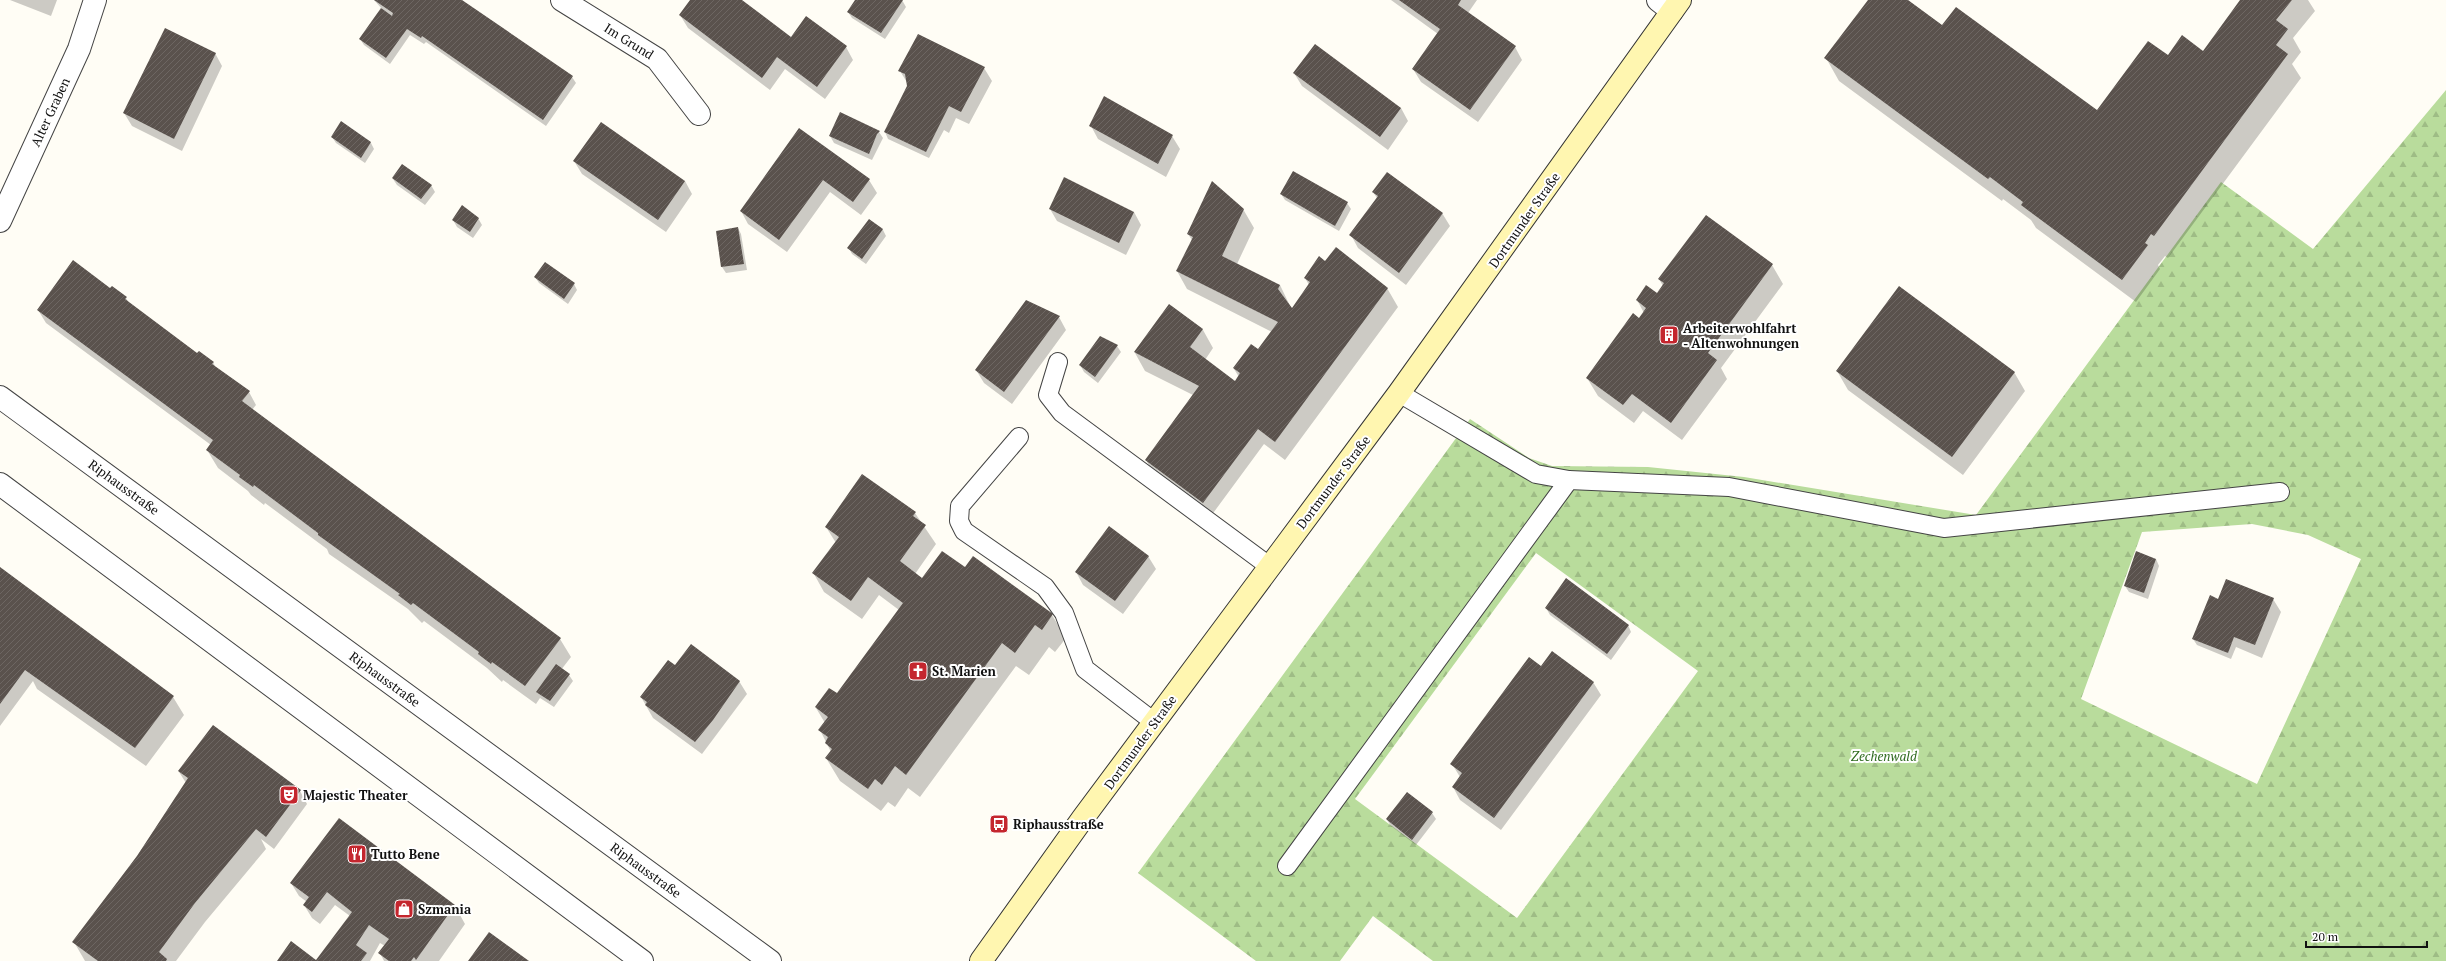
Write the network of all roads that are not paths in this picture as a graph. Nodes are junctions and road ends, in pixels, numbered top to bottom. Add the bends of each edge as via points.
1 (95, 0) edge
2 (562, 0) edge
3 (1670, 4) edge
4 (699, 114) dead end
5 (0, 221) edge
6 (1058, 362) dead end
7 (1399, 394) junction
8 (0, 397) edge
9 (1019, 437) dead end
10 (1569, 480) junction
11 (0, 484) edge
12 (2280, 492) dead end
13 (1270, 566) junction
14 (1154, 722) junction
15 (1287, 866) dead end
16 (642, 961) edge
17 (770, 961) edge
18 (981, 961) edge

1 - 5 street, Alter Graben via 79,48
2 - 4 street, Im Grund via 657,59
3 - 7 main road, Dortmunder Straße
6 - 13 lane via 1048,395 1062,413
7 - 10 lane via 1536,474
7 - 13 main road, Dortmunder Straße
8 - 17 street, Riphausstraße
9 - 14 lane via 960,506 959,521 964,531 976,541 1045,587 1064,613 1085,669
10 - 12 lane via 1729,487 1944,528
10 - 15 lane
11 - 16 street
13 - 14 main road, Dortmunder Straße
14 - 18 main road, Dortmunder Straße

